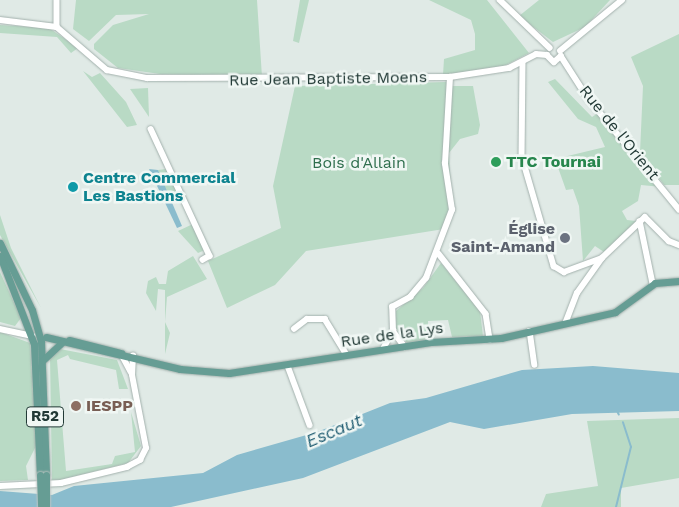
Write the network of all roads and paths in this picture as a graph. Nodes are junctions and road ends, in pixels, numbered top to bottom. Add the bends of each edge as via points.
1 (57, 0) edge
2 (500, 0) edge
3 (622, 0) edge
4 (0, 20) edge
5 (57, 27) junction
6 (550, 48) junction
7 (560, 54) junction
8 (546, 55) junction
9 (523, 63) junction
10 (450, 77) junction
11 (151, 129) dead end
12 (679, 209) edge
13 (640, 221) junction
14 (0, 243) edge
15 (679, 245) edge
16 (439, 254) junction
17 (0, 256) edge
18 (602, 258) junction
19 (203, 260) dead end
20 (679, 280) edge
21 (653, 284) junction
22 (565, 324) junction
23 (0, 329) edge
24 (294, 329) dead end
25 (393, 331) junction
26 (530, 331) junction
27 (40, 336) junction
28 (490, 340) junction
29 (61, 343) junction
30 (405, 347) junction
31 (384, 349) junction
32 (121, 353) junction
33 (347, 355) junction
34 (133, 356) junction
35 (146, 359) junction
36 (43, 360) junction
37 (535, 365) dead end
38 (288, 366) junction
39 (132, 375) junction
40 (310, 425) dead end
41 (43, 475) junction
42 (0, 486) edge
43 (41, 507) edge
44 (46, 507) edge

1 - 5 street
2 - 6 street
3 - 7 street
4 - 5 street
5 - 10 street, Rue Jean Baptiste Moens via 107,70 147,78 231,81
6 - 7 street
6 - 8 street
7 - 8 street via 554,62
7 - 12 street, Rue de l'Orient via 588,98
8 - 9 street, Rue Jean Baptiste Moens via 536,54
9 - 10 street, Rue Jean Baptiste Moens
9 - 18 street via 522,156 558,271
10 - 16 street via 445,164 452,210
11 - 19 street via 210,256
13 - 15 street via 648,217 668,241
13 - 18 street
13 - 21 street
14 - 27 main road, R52
16 - 25 street via 432,256 433,266 410,297 392,307
16 - 28 street via 486,314
17 - 27 main road, R52
18 - 22 street via 578,293
20 - 21 main road
21 - 22 main road, Rue de la Lys via 621,310
22 - 26 main road, Rue de la Lys
23 - 27 street
24 - 33 street via 308,319 325,319
25 - 30 street
25 - 31 street
26 - 28 main road, Rue de la Lys
26 - 37 street
27 - 29 main road, Rue de la Lys
27 - 32 main road, Rue de la Lys
27 - 36 main road, R52
27 - 41 main road, R52
28 - 30 main road, Rue de la Lys
29 - 32 main road, Rue de la Lys
29 - 36 main road
30 - 31 main road, Rue de la Lys
31 - 33 main road, Rue de la Lys
32 - 34 main road, Rue de la Lys
32 - 39 street
33 - 38 main road, Rue de la Lys
34 - 35 main road, Rue de la Lys
34 - 39 street
35 - 38 main road, Rue de la Lys via 210,372
35 - 39 street
36 - 41 main road, R52
38 - 40 street
39 - 42 street via 144,454 127,467 61,483
41 - 43 main road, R52, bridge
41 - 44 main road, R52, bridge

